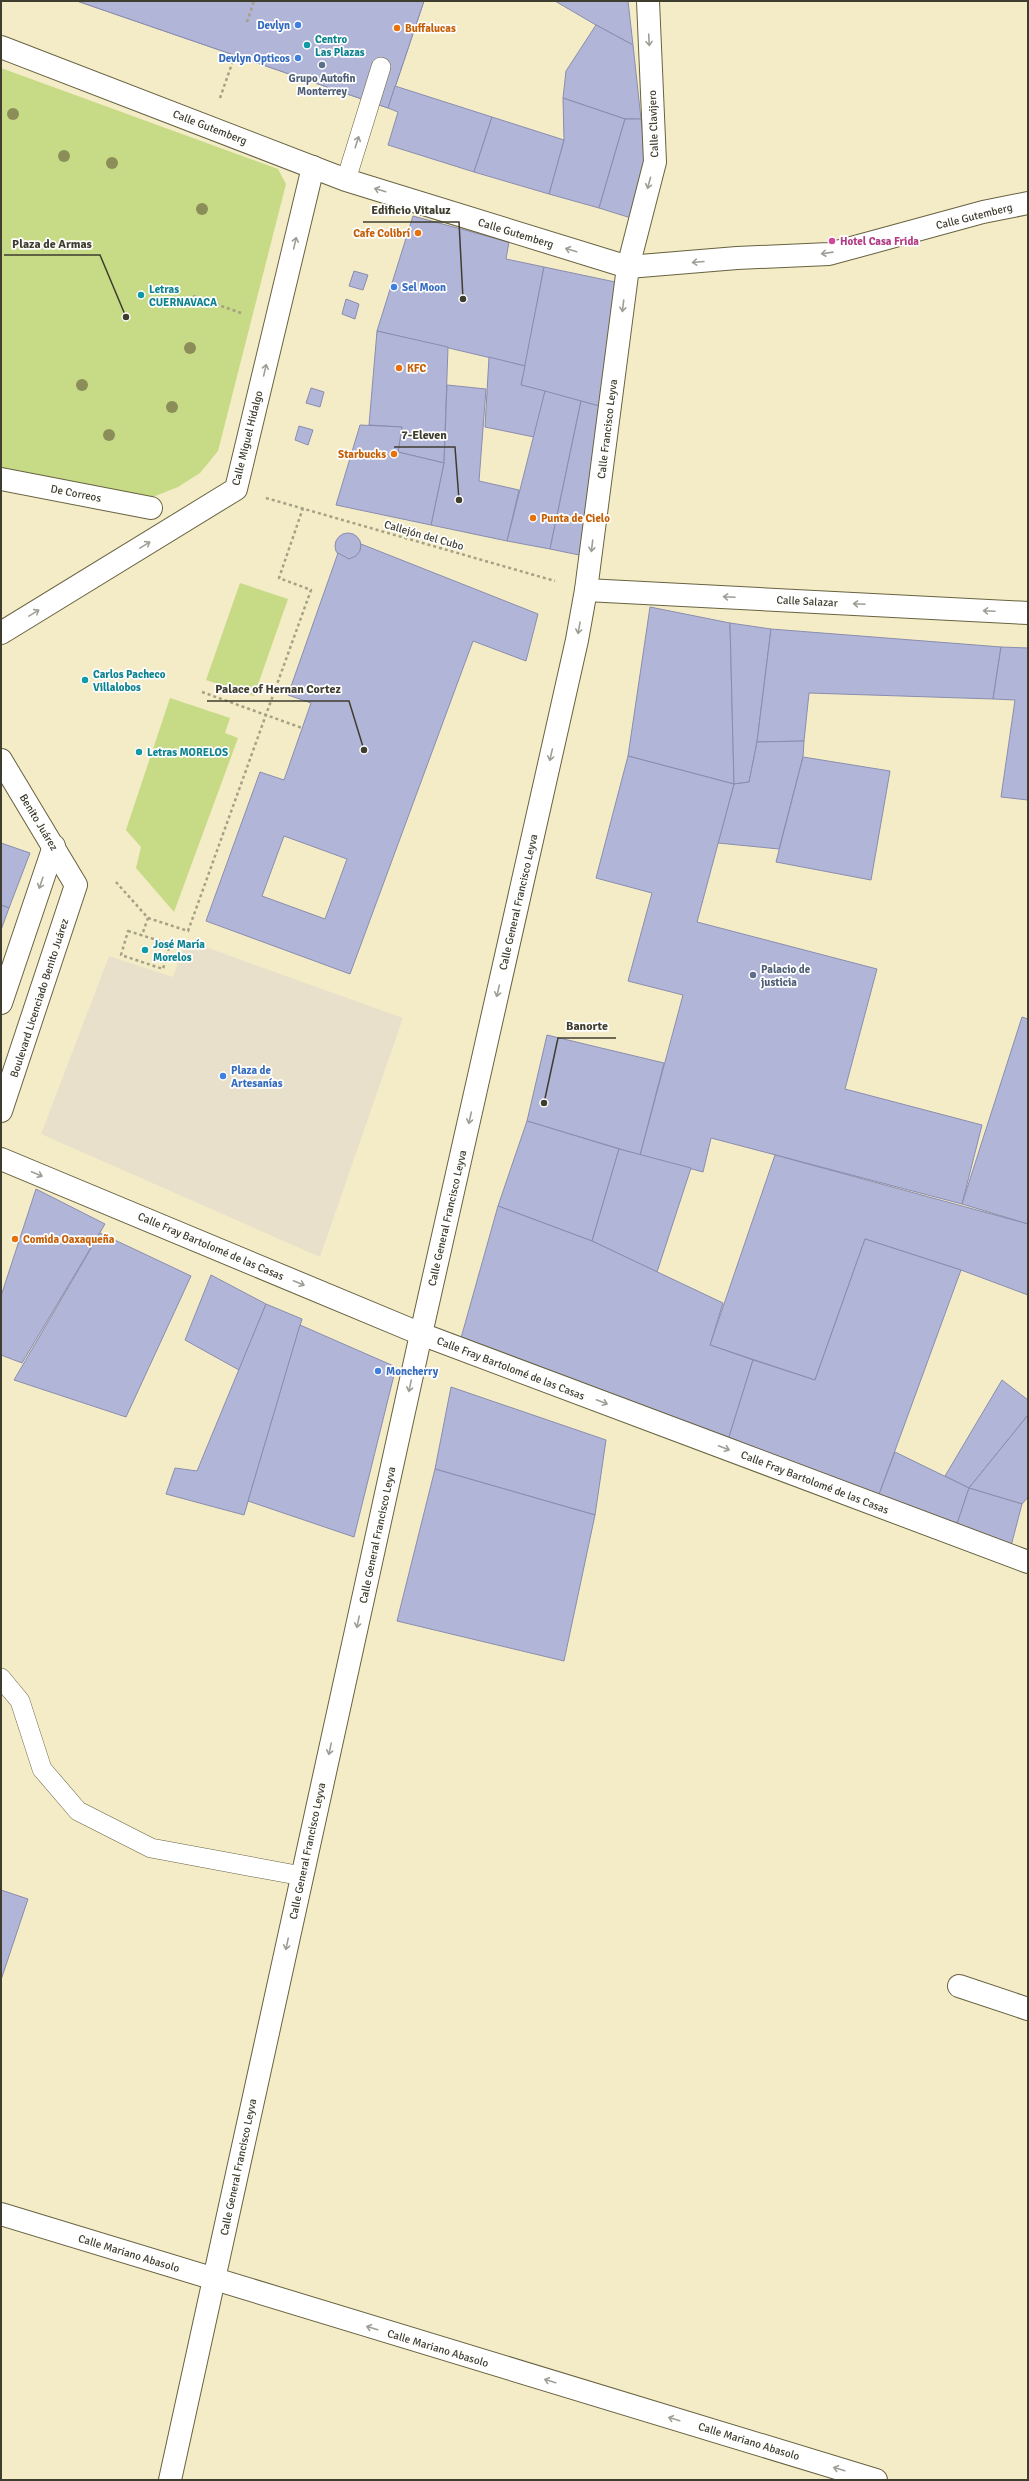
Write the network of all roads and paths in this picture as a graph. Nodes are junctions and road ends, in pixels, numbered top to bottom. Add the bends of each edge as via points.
1 (254, 1) edge
2 (648, 1) edge
3 (247, 22) dead end
4 (1, 47) edge
5 (235, 55) dead end
6 (381, 67) dead end
7 (220, 100) dead end
8 (313, 167) junction
9 (346, 180) junction
10 (1028, 203) edge
11 (628, 267) junction
12 (193, 296) dead end
13 (241, 313) dead end
14 (1, 479) edge
15 (258, 495) dead end
16 (151, 508) dead end
17 (303, 508) junction
18 (586, 590) junction
19 (1028, 613) edge
20 (1, 633) edge
21 (202, 692) dead end
22 (265, 715) junction
23 (302, 728) dead end
24 (1, 760) edge
25 (54, 846) junction
26 (116, 882) dead end
27 (76, 885) joint
28 (148, 918) junction
29 (142, 935) junction
30 (1, 1003) edge
31 (1, 1111) edge
32 (1, 1158) edge
33 (421, 1334) junction
34 (1028, 1562) edge
35 (1, 1678) edge
36 (302, 1876) junction
37 (959, 1986) dead end
38 (1028, 2009) edge
39 (1, 2214) edge
40 (213, 2280) junction
41 (170, 2480) edge
42 (876, 2480) edge

1 - 3 path
2 -> 11 street, Calle Clavijero via 655,162
4 - 8 street, Calle Gutemberg
5 - 7 path
9 -> 6 lane
8 - 9 street, Calle Gutemberg
20 -> 8 street, Calle Miguel Hidalgo via 236,489
11 -> 9 street, Calle Gutemberg
10 -> 11 street, Calle Gutemberg via 983,212 829,254
11 -> 18 street, Calle Francisco Leyva
12 - 13 path
14 - 16 street, De Correos
15 - 17 path, Callejón del Cubo
17 - 18 path, Callejón del Cubo
17 - 22 path via 279,578 310,590
19 -> 18 street, Calle Salazar
18 -> 33 street, Calle General Francisco Leyva
21 - 22 path
22 - 23 path
22 - 28 path via 188,931
24 - 25 street, Benito Juárez
25 - 27 street, Benito Juárez
25 -> 30 street
26 - 28 path
27 - 31 street, Boulevard Licenciado Benito Juárez
28 - 29 path
29 - 29 path via 170,944 163,969 120,955 128,931
32 -> 33 street, Calle Fray Bartolomé de las Casas
33 -> 34 street, Calle Fray Bartolomé de las Casas
33 -> 36 street, Calle General Francisco Leyva
35 - 36 lane via 20,1701 42,1769 78,1811 151,1848
36 -> 40 street, Calle General Francisco Leyva
37 - 38 street
39 - 40 street, Calle Mariano Abasolo
40 - 41 street, Calle General Francisco Leyva
42 -> 40 street, Calle Mariano Abasolo

